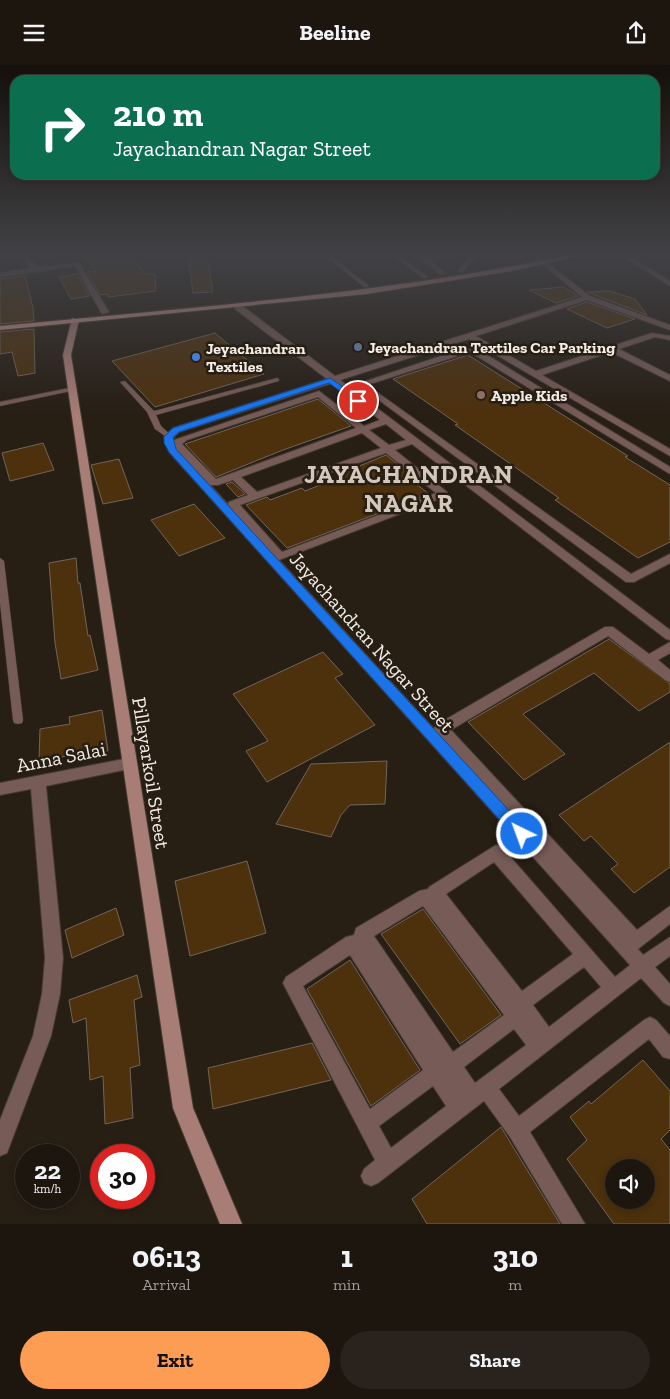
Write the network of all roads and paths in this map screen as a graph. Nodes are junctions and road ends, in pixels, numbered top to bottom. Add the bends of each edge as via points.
1 (103, 308) edge
2 (158, 308) edge
3 (224, 308) edge
4 (239, 308) edge
5 (553, 308) edge
6 (617, 308) edge
7 (105, 312) junction
8 (0, 320) edge
9 (75, 320) junction
10 (0, 328) edge
11 (670, 328) edge
12 (470, 335) junction
13 (670, 338) edge
14 (612, 349) junction
15 (535, 374) junction
16 (670, 378) edge
17 (277, 380) dead end
18 (330, 380) junction
19 (123, 382) dead end
20 (74, 389) junction
21 (0, 405) edge
22 (152, 414) junction
23 (385, 421) junction
24 (363, 429) junction
25 (426, 431) junction
26 (168, 437) junction
27 (409, 439) junction
28 (388, 449) junction
29 (670, 453) edge
30 (670, 471) edge
31 (235, 476) junction
32 (255, 496) junction
33 (536, 511) junction
34 (516, 520) junction
35 (670, 558) edge
36 (0, 561) edge
37 (670, 636) edge
38 (670, 647) edge
39 (649, 660) junction
40 (670, 677) edge
41 (18, 720) dead end
42 (129, 764) junction
43 (38, 783) junction
44 (0, 789) edge
45 (670, 914) edge
46 (670, 945) edge
47 (584, 956) junction
48 (643, 967) junction
49 (614, 989) junction
50 (670, 997) edge
51 (518, 1010) junction
52 (544, 1043) junction
53 (670, 1050) edge
54 (443, 1069) junction
55 (472, 1098) junction
56 (366, 1124) junction
57 (517, 1131) junction
58 (0, 1146) edge
59 (388, 1163) junction
60 (372, 1176) dead end
61 (231, 1224) edge
62 (574, 1224) edge

1 - 7 street
2 - 7 main road
3 - 9 main road
4 - 18 street
5 - 12 street
6 - 11 street
7 - 8 main road
9 - 10 main road
9 - 20 street, Pillayarkoil Street via 68,341
12 - 15 street
12 - 18 street
13 - 14 street via 654,335
14 - 15 street
14 - 16 street
15 - 29 street
17 - 22 lane
18 - 23 street
18 - 26 street via 176,430
19 - 22 lane
20 - 21 lane
20 - 42 street, Pillayarkoil Street
22 - 26 lane
23 - 24 street
23 - 27 street
24 - 28 street
24 - 31 street
24 - 31 street via 319,394 178,441 177,444 214,483
25 - 27 street
25 - 30 street via 361,384 471,349
25 - 33 street
26 - 48 street, Jayachandran Nagar Street via 172,450
27 - 28 street
27 - 34 street
28 - 32 street
28 - 32 street via 443,494 280,557 233,504
31 - 32 street
33 - 34 street
33 - 35 street via 630,579
34 - 37 street
36 - 41 lane
38 - 39 street
39 - 40 street
39 - 45 street via 609,630 441,729 636,941
42 - 43 street, Anna Salai
42 - 61 street, Pillayarkoil Street via 183,1108
43 - 44 street, Anna Salai
43 - 58 street via 54,958 51,994 42,1036
46 - 48 street
47 - 49 street
47 - 51 street
47 - 51 street via 496,852 435,892
48 - 49 street
48 - 50 street, Jayachandran Nagar Street
49 - 52 street
51 - 52 street
51 - 54 street
51 - 54 street via 425,896 362,934
52 - 55 street
53 - 57 street via 650,1026
54 - 55 street
54 - 56 street
54 - 56 street via 352,943 292,983
55 - 57 street
55 - 59 street
56 - 59 street
57 - 62 street
59 - 60 street

